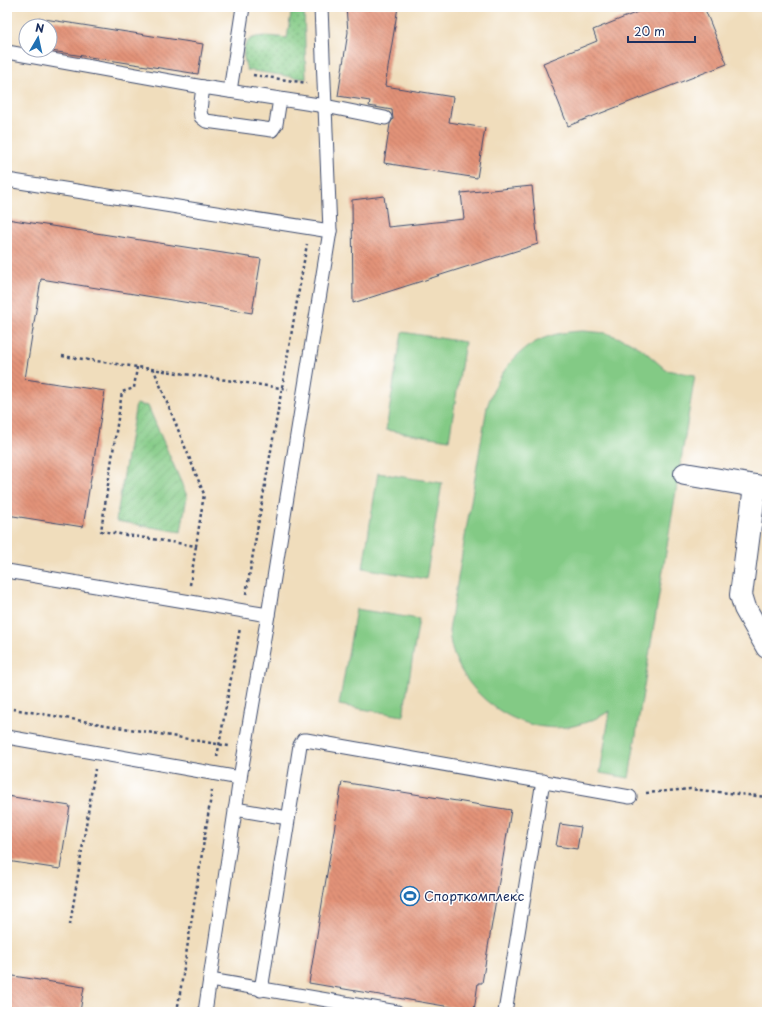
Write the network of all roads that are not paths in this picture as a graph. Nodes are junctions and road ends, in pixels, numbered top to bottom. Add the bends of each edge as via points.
1 (242, 7) edge
2 (321, 7) edge
3 (7, 52) edge
4 (203, 87) junction
5 (230, 91) junction
6 (280, 99) junction
7 (325, 106) junction
8 (385, 118) dead end
9 (7, 180) edge
10 (330, 231) junction
11 (685, 474) dead end
12 (761, 487) edge
13 (7, 571) edge
14 (268, 615) junction
15 (767, 647) edge
16 (7, 737) edge
17 (240, 778) junction
18 (543, 781) junction
19 (630, 797) road end
20 (235, 809) junction
21 (288, 818) junction
22 (210, 980) junction
23 (261, 990) junction
24 (206, 1012) edge
25 (398, 1012) edge
26 (505, 1012) edge

1 - 5 lane
2 - 7 lane
3 - 4 lane
4 - 5 lane
4 - 6 lane via 200,110 201,117 206,122 272,130 276,124
5 - 6 lane
6 - 7 lane
7 - 8 lane
7 - 10 lane
9 - 10 lane
10 - 14 lane
11 - 12 street
12 - 15 street via 741,595 745,608
13 - 14 lane
14 - 17 lane
16 - 17 lane
17 - 20 lane
18 - 19 lane
18 - 21 lane via 303,740 300,745
18 - 26 lane
20 - 21 lane
20 - 22 lane
21 - 23 lane
22 - 23 lane
22 - 24 lane
23 - 25 lane

